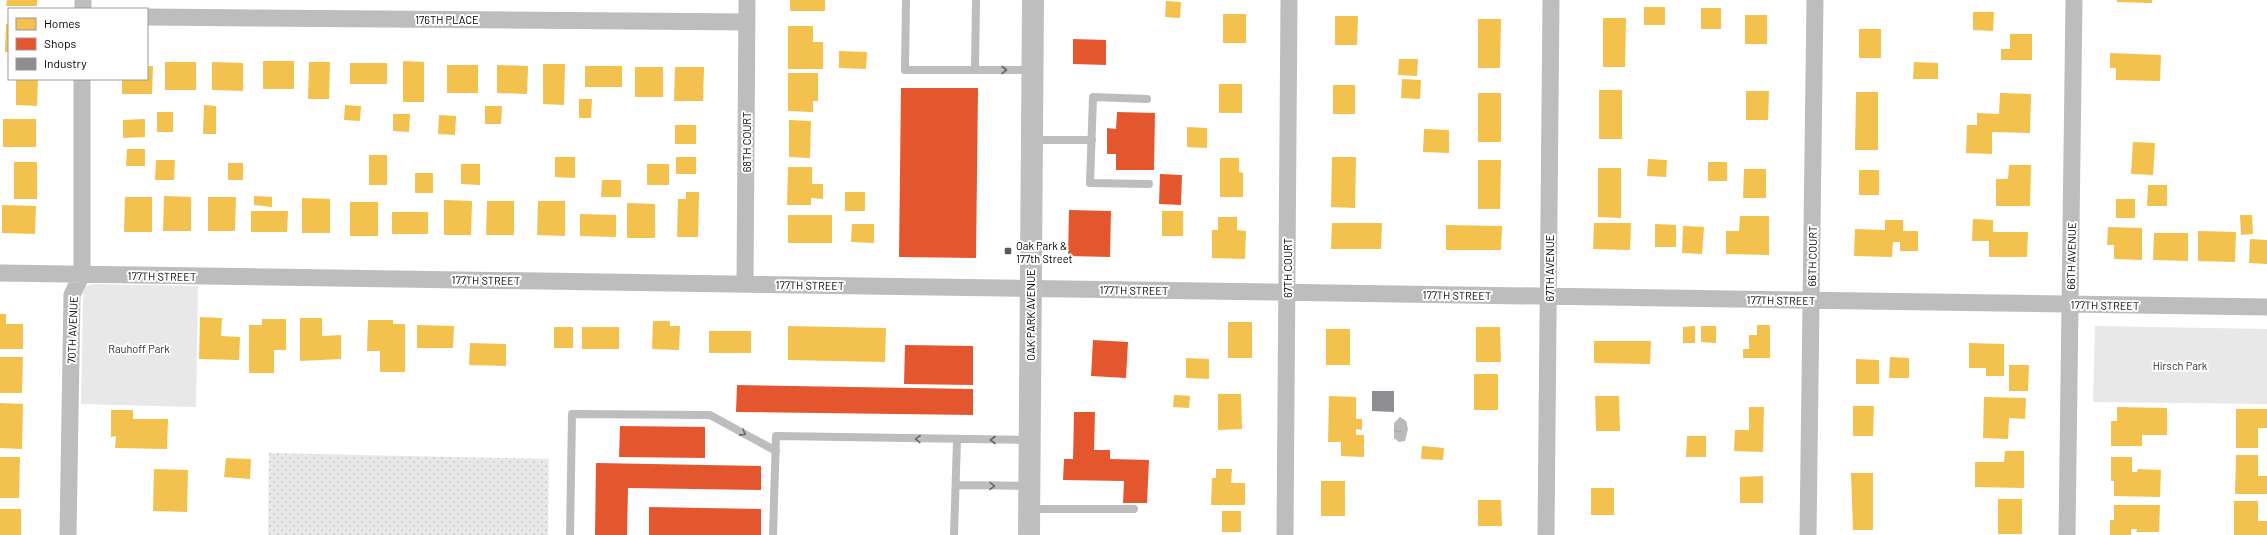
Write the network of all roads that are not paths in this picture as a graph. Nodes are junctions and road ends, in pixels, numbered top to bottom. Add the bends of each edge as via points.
1 (747, 0) edge
2 (906, 0) edge
3 (976, 0) edge
4 (1033, 0) edge
5 (1289, 0) edge
6 (1551, 0) edge
7 (1815, 0) edge
8 (2074, 0) edge
9 (148, 17) edge
10 (747, 22) junction
11 (975, 70) junction
12 (1032, 70) junction
13 (82, 80) edge
14 (1147, 99) dead end
15 (1032, 140) junction
16 (1092, 140) junction
17 (1149, 184) dead end
18 (0, 273) edge
19 (82, 274) junction
20 (745, 284) junction
21 (1030, 289) junction
22 (1287, 292) junction
23 (1549, 296) junction
24 (1812, 300) junction
25 (2070, 304) junction
26 (2267, 307) edge
27 (957, 440) junction
28 (1029, 440) junction
29 (776, 451) junction
30 (956, 485) junction
31 (1029, 486) junction
32 (1029, 509) junction
33 (1134, 510) dead end
34 (68, 535) edge
35 (570, 535) edge
36 (773, 535) edge
37 (954, 535) edge
38 (1029, 535) edge
39 (1285, 535) edge
40 (1546, 535) edge
41 (1808, 535) edge
42 (2067, 535) edge

1 - 10 street, 68TH COURT
2 - 11 lane via 905,70
3 - 11 lane
4 - 12 street, OAK PARK AVENUE
5 - 22 street, 67TH COURT
6 - 23 street, 67TH AVENUE
7 - 24 street, 66TH COURT
8 - 25 street, 66TH AVENUE
9 - 10 street, 176TH PLACE
10 - 20 street, 68TH COURT
11 -> 12 lane
12 - 15 street, OAK PARK AVENUE
13 - 19 street, 70TH AVENUE
14 - 16 lane via 1093,97
15 - 16 lane
15 - 21 street, OAK PARK AVENUE
16 - 17 lane via 1090,183
18 - 19 street, 177TH STREET
19 - 20 street, 177TH STREET
19 - 34 street, 70TH AVENUE via 72,296
20 - 21 street, 177TH STREET
21 - 22 street, 177TH STREET
21 - 28 street, OAK PARK AVENUE
22 - 23 street, 177TH STREET
22 - 39 street, 67TH COURT
23 - 24 street, 177TH STREET
23 - 40 street, 67TH AVENUE
24 - 25 street, 177TH STREET
24 - 41 street, 66TH COURT
25 - 26 street, 177TH STREET
25 - 42 street, 66TH AVENUE
28 -> 27 lane
27 -> 29 lane via 776,436
27 - 30 lane
28 - 31 street, OAK PARK AVENUE
35 -> 29 lane via 572,414 710,416
29 - 36 lane
30 -> 31 lane
30 - 37 lane
31 - 32 street, OAK PARK AVENUE
32 - 33 lane
32 - 38 street, OAK PARK AVENUE

